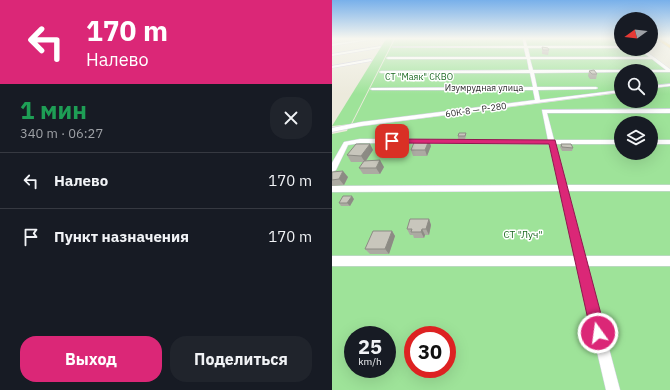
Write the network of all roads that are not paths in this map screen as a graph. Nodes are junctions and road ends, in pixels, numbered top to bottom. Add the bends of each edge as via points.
1 (388, 58) dead end
2 (528, 58) junction
3 (653, 58) joint
4 (371, 60) dead end
5 (332, 67) edge
6 (670, 71) edge
7 (381, 72) dead end
8 (531, 72) junction
9 (614, 72) edge
10 (658, 72) edge
11 (670, 85) edge
12 (658, 86) edge
13 (535, 88) junction
14 (596, 88) dead end
15 (372, 89) dead end
16 (614, 92) edge
17 (538, 101) junction
18 (670, 111) edge
19 (332, 130) edge
20 (552, 142) junction
21 (614, 142) edge
22 (658, 142) edge
23 (670, 142) edge
24 (332, 170) edge
25 (563, 188) junction
26 (670, 188) edge
27 (332, 189) edge
28 (332, 261) edge
29 (581, 261) junction
30 (670, 261) edge
31 (613, 390) edge

1 - 2 street
2 - 3 street
2 - 8 street
3 - 6 street
4 - 5 street
6 - 10 street
7 - 8 street
8 - 9 street
8 - 13 street
11 - 12 street
13 - 14 street, Изумрудная улица
13 - 15 street, Изумрудная улица
13 - 17 street
16 - 17 street, 60К-8 — Р-280
17 - 19 street, 60К-8 — Р-280
18 - 20 street via 544,111
20 - 21 street
20 - 24 street via 360,141 346,143
20 - 25 street
22 - 23 street
25 - 26 street
25 - 27 street
25 - 29 street
28 - 29 street
29 - 30 street
29 - 31 street

